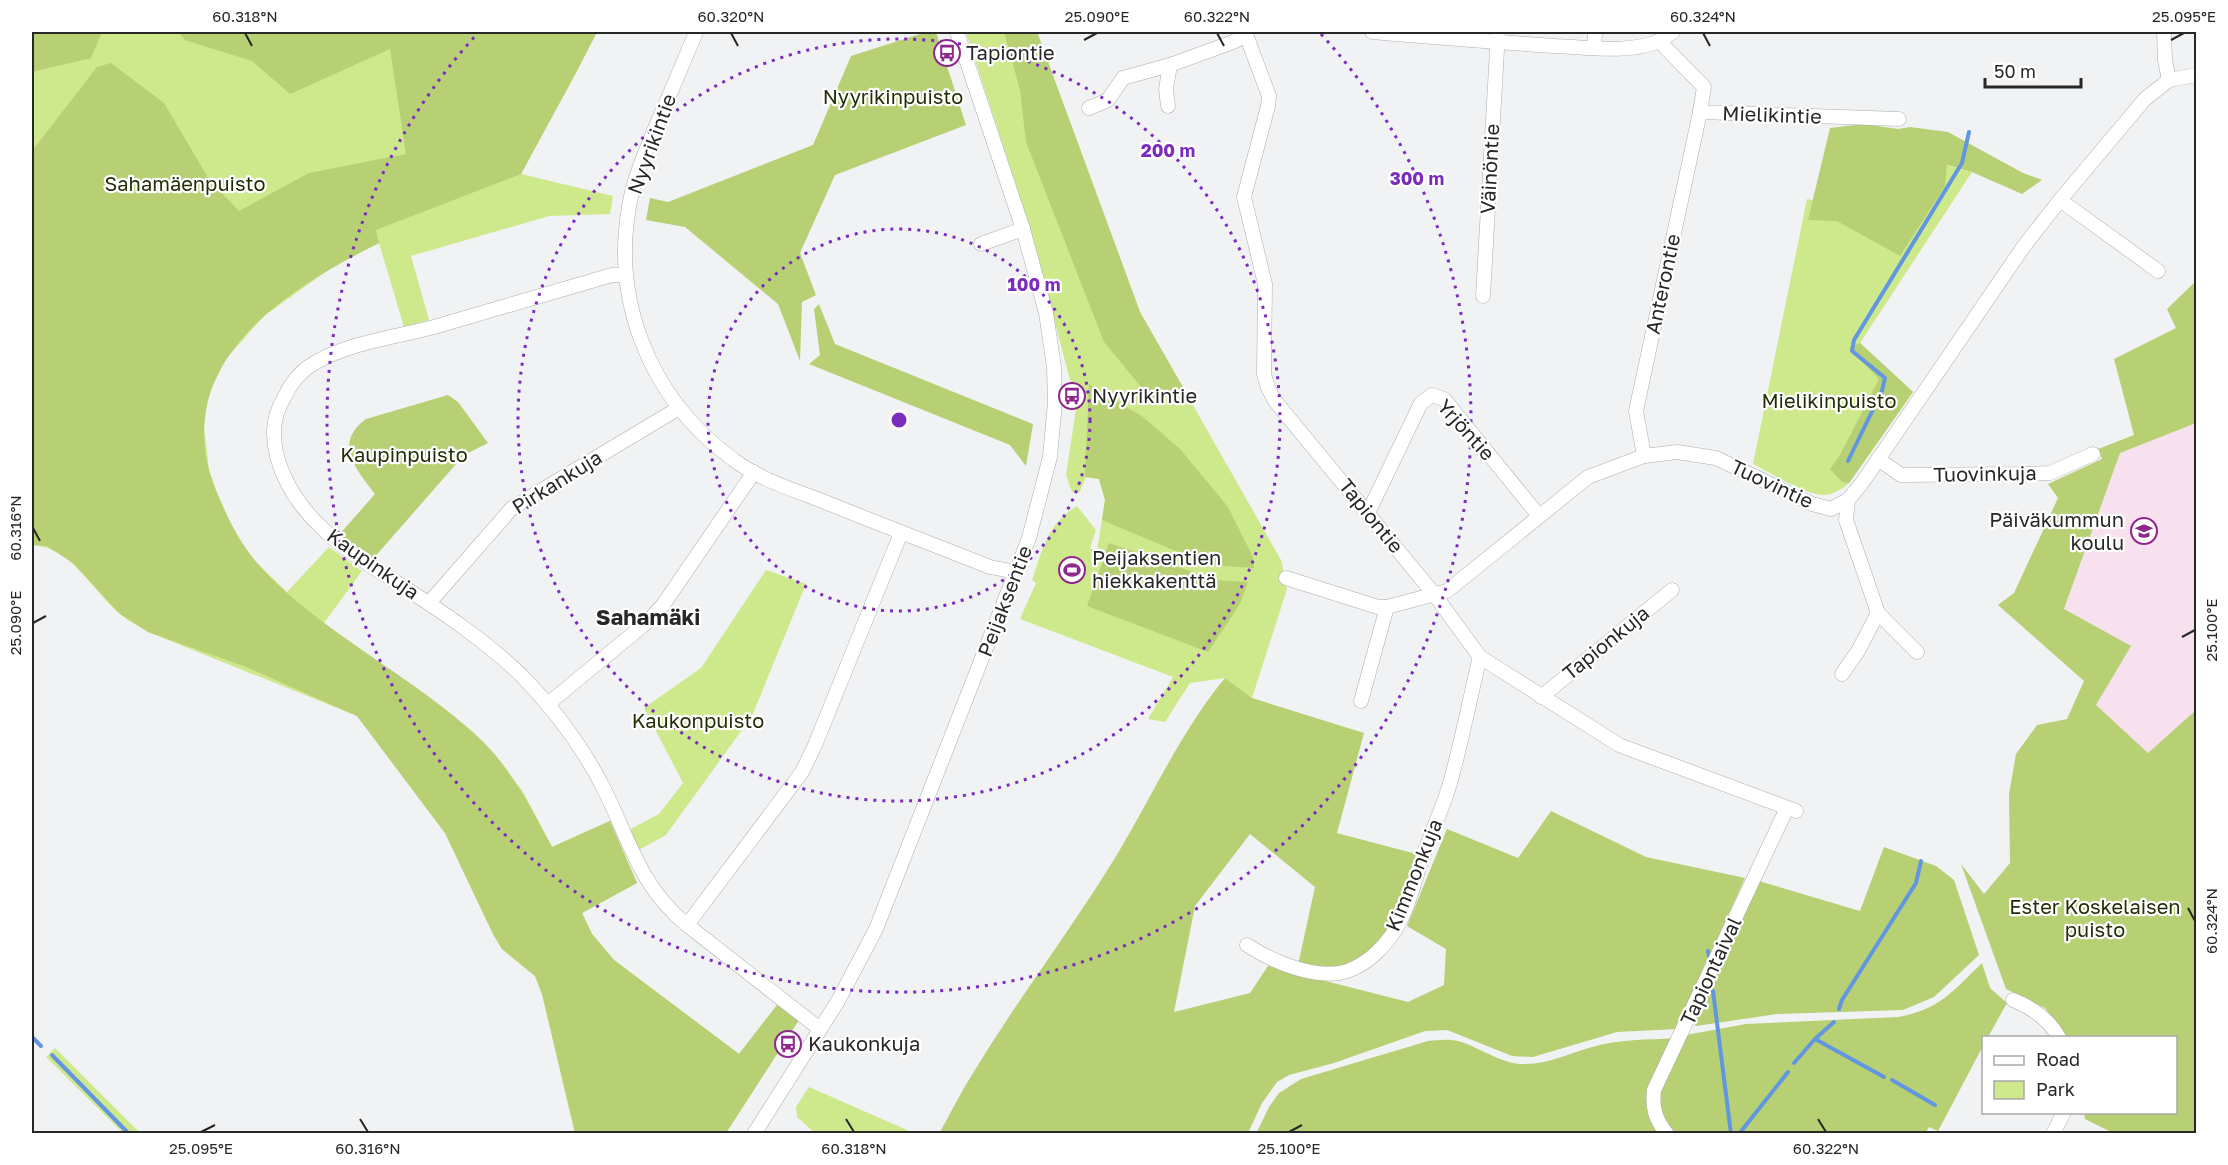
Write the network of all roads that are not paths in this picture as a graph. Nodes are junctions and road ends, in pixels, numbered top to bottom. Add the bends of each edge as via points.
1 (696, 32) edge
2 (957, 32) edge
3 (1245, 32) edge
4 (1372, 32) edge
5 (1594, 32) edge
6 (1673, 32) edge
7 (2164, 32) edge
8 (1402, 33) edge
9 (1498, 37) edge
10 (1659, 41) junction
11 (1594, 48) junction
12 (1170, 65) junction
13 (2196, 75) edge
14 (2169, 80) junction
15 (1168, 106) dead end
16 (1089, 108) dead end
17 (1700, 112) junction
18 (1899, 120) dead end
19 (2060, 200) junction
20 (1023, 229) junction
21 (981, 244) dead end
22 (2158, 271) dead end
23 (625, 275) junction
24 (1483, 296) dead end
25 (679, 408) junction
26 (2093, 454) dead end
27 (1644, 456) junction
28 (1878, 459) junction
29 (754, 472) junction
30 (1848, 500) junction
31 (1368, 513) junction
32 (1539, 516) junction
33 (901, 533) junction
34 (1016, 572) junction
35 (1286, 578) dead end
36 (1672, 590) dead end
37 (1434, 594) junction
38 (429, 603) junction
39 (1387, 607) junction
40 (1878, 613) junction
41 (1917, 652) dead end
42 (1480, 657) junction
43 (1842, 674) dead end
44 (1541, 697) junction
45 (1360, 700) dead end
46 (549, 703) junction
47 (1791, 809) joint
48 (687, 925) junction
49 (1246, 945) dead end
50 (2013, 1000) dead end
51 (820, 1029) junction
52 (2058, 1036) edge
53 (2065, 1118) edge
54 (754, 1134) edge
55 (1667, 1134) edge
56 (2053, 1134) edge

1 - 23 street, Nyyrikintie via 633,189
2 - 20 street, Peijaksentie
3 - 12 street via 1233,42
3 - 31 street, Tapiontie via 1269,96 1244,197 1265,284 1264,374 1275,401
4 - 8 street
5 - 11 street
6 - 10 street
7 - 14 street
8 - 9 street
9 - 11 street
9 - 24 street, Väinöntie
10 - 11 street via 1646,47
10 - 17 street, Mielikintie via 1704,87
12 - 15 street
12 - 16 street via 1123,78 1108,100
13 - 14 street
14 - 19 street via 2145,99
17 - 18 street, Mielikintie
17 - 27 street, Anterontie via 1636,411
19 - 22 street
19 - 28 street via 2024,246
20 - 21 street
20 - 34 street, Peijaksentie via 1047,313 1056,402 1050,457
23 - 25 street, Nyyrikintie via 647,356
23 - 38 street, Kaupinkuja via 612,275 331,354 306,369 289,388 274,429 281,466 299,503 345,548
25 - 29 street, Nyyrikintie via 702,434
25 - 38 street, Pirkankuja via 512,508
26 - 28 street, Tuovinkuja via 2050,473 2025,474 1901,475
27 - 30 street, Tuovintie via 1677,452 1716,458 1812,504 1831,509
27 - 32 street, Tuovintie via 1588,477
28 - 30 street
29 - 33 street, Nyyrikintie
29 - 46 street via 663,604 646,623
30 - 40 street via 1846,520
31 - 32 street, Yrjöntie via 1421,403 1432,394 1444,399
31 - 37 street, Tapiontie
32 - 37 street, Tuovintie via 1448,591
33 - 34 street, Nyyrikintie via 990,567
33 - 48 street via 802,772
34 - 51 street, Peijaksentie via 876,929
35 - 39 street
36 - 44 street, Tapionkuja
37 - 39 street, Tuovintie
37 - 42 street, Tapiontie
38 - 46 street, Kaupinkuja via 509,664
39 - 45 street
40 - 41 street
40 - 43 street
42 - 44 street, Tapiontie
42 - 49 street, Kimmonkuja via 1448,789 1399,924 1386,942 1357,967 1326,973 1298,969
44 - 47 street, Tapiontie via 1619,745
46 - 48 street, Kaupinkuja via 580,744 651,889
47 - 55 street, Tapiontaival via 1654,1090 1652,1109
48 - 51 street
50 - 52 street via 2037,1012
51 - 54 street, Peijaksentie
53 - 56 street

